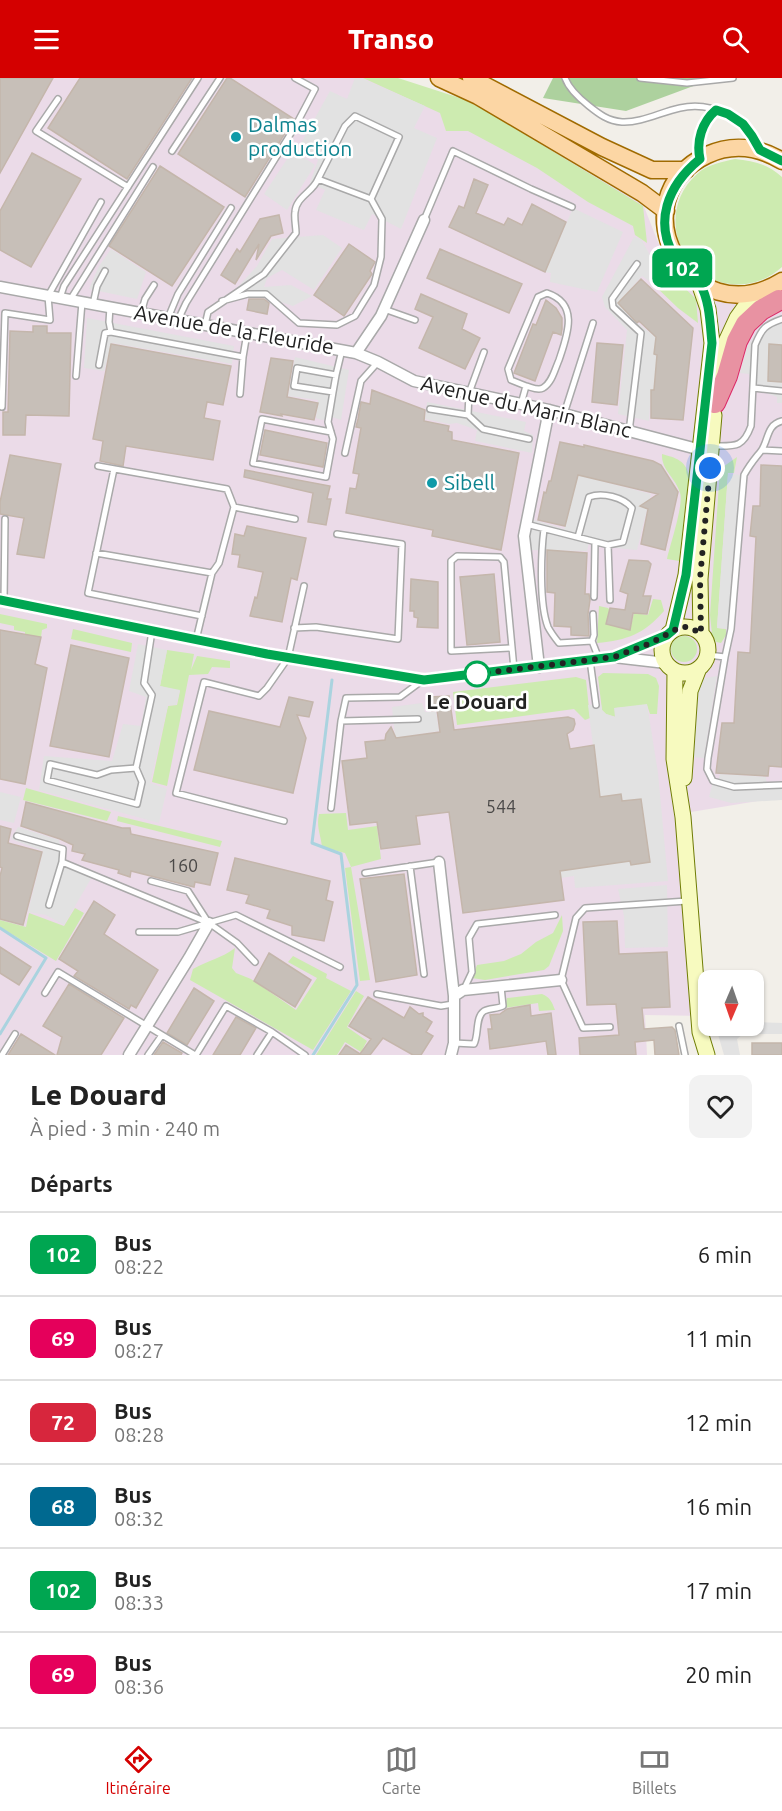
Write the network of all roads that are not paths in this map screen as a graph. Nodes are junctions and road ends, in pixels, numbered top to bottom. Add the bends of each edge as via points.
1 (198, 78) edge
2 (220, 78) edge
3 (295, 78) edge
4 (439, 78) edge
5 (471, 78) edge
6 (565, 78) edge
7 (640, 78) edge
8 (733, 78) edge
9 (58, 99) dead end
10 (716, 110) junction
11 (760, 150) junction
12 (172, 151) dead end
13 (700, 159) junction
14 (782, 161) edge
15 (153, 167) dead end
16 (686, 170) junction
17 (318, 179) junction
18 (128, 187) junction
19 (371, 199) junction
20 (101, 202) dead end
21 (572, 207) dead end
22 (231, 208) dead end
23 (666, 211) junction
24 (424, 220) joint
25 (637, 264) dead end
26 (105, 271) dead end
27 (699, 283) junction
28 (154, 285) dead end
29 (0, 287) edge
30 (755, 293) junction
31 (780, 295) edge
32 (48, 296) junction
33 (65, 299) junction
34 (222, 301) junction
35 (88, 303) junction
36 (110, 307) junction
37 (384, 309) junction
38 (141, 313) junction
39 (173, 319) junction
40 (415, 320) dead end
41 (593, 323) dead end
42 (205, 325) junction
43 (111, 332) junction
44 (247, 333) junction
45 (342, 350) junction
46 (484, 352) dead end
47 (356, 353) junction
48 (243, 357) junction
49 (378, 362) junction
50 (99, 365) dead end
51 (336, 375) junction
52 (76, 376) dead end
53 (526, 386) junction
54 (753, 388) junction
55 (782, 391) edge
56 (333, 392) junction
57 (469, 393) junction
58 (240, 394) dead end
59 (521, 404) junction
60 (715, 404) junction
61 (2, 407) dead end
62 (430, 409) dead end
63 (549, 410) junction
64 (564, 414) junction
65 (468, 415) junction
66 (782, 421) edge
67 (331, 432) junction
68 (629, 432) junction
69 (529, 438) dead end
70 (706, 448) junction
71 (762, 450) junction
72 (782, 451) edge
73 (345, 453) dead end
74 (98, 466) dead end
75 (114, 469) junction
76 (234, 507) junction
77 (5, 519) dead end
78 (295, 519) dead end
79 (526, 524) junction
80 (544, 529) junction
81 (337, 534) dead end
82 (578, 537) junction
83 (595, 542) junction
84 (609, 545) junction
85 (96, 553) junction
86 (212, 573) junction
87 (304, 586) dead end
88 (594, 597) dead end
89 (610, 600) dead end
90 (2, 601) edge
91 (593, 614) dead end
92 (202, 616) junction
93 (294, 628) junction
94 (152, 631) junction
95 (670, 632) junction
96 (701, 633) junction
97 (196, 640) junction
98 (592, 641) junction
99 (512, 648) junction
100 (708, 655) junction
101 (614, 657) junction
102 (726, 657) junction
103 (288, 658) junction
104 (594, 660) junction
105 (539, 666) junction
106 (670, 667) junction
107 (699, 668) junction
108 (514, 669) junction
109 (424, 680) junction
110 (596, 705) dead end
111 (418, 719) dead end
112 (341, 721) junction
113 (136, 768) junction
114 (782, 785) edge
115 (331, 808) dead end
116 (683, 817) junction
117 (284, 821) dead end
118 (17, 836) dead end
119 (62, 862) junction
120 (439, 862) joint
121 (410, 866) junction
122 (365, 873) dead end
123 (151, 881) dead end
124 (690, 901) junction
125 (49, 905) dead end
126 (555, 915) dead end
127 (209, 923) junction
128 (139, 932) dead end
129 (255, 962) dead end
130 (340, 967) dead end
131 (424, 974) dead end
132 (561, 981) junction
133 (501, 987) junction
134 (45, 993) dead end
135 (377, 993) dead end
136 (457, 997) junction
137 (147, 1026) junction
138 (679, 1026) dead end
139 (610, 1027) dead end
140 (272, 1032) junction
141 (15, 1034) dead end
142 (162, 1035) junction
143 (454, 1043) junction
144 (2, 1055) edge
145 (129, 1055) edge
146 (148, 1055) edge
147 (196, 1055) edge
148 (257, 1055) edge
149 (305, 1055) edge
150 (451, 1055) edge
151 (685, 1055) edge
152 (707, 1055) edge

1 - 18 lane
2 - 12 lane
3 - 39 lane via 315,89
4 - 23 main road via 488,102
5 - 16 main road via 652,170
6 - 10 lane via 586,104 605,118 620,122 682,107
7 - 8 lane via 687,83
9 - 18 lane via 36,132
10 - 11 lane via 743,124
10 - 13 lane via 703,126
11 - 13 main road via 729,148
11 - 14 main road
13 - 16 main road
15 - 33 lane
16 - 23 main road via 669,196
17 - 19 lane
17 - 19 lane via 345,126 355,116 399,138
17 - 34 lane via 299,201 295,211 296,233 271,266
18 - 33 lane via 64,286
19 - 34 lane via 382,219 381,256 374,285 356,316 337,325 298,323 266,294
20 - 32 lane
21 - 24 lane via 453,151
22 - 39 lane via 178,294
23 - 27 main road via 670,247 682,268
24 - 37 street, Avenue de la Fleuride
25 - 68 lane via 612,299 613,307 641,333
26 - 35 lane
27 - 30 main road via 732,294
27 - 70 street via 708,309 712,343
28 - 38 lane
29 - 32 street, Avenue de la Fleuride
30 - 31 main road
30 - 60 street via 724,346
31 - 54 lane via 755,345
31 - 60 highway via 746,324 736,341
32 - 33 street, Avenue de la Fleuride
32 - 61 lane via 50,320 5,313
33 - 35 street, Avenue de la Fleuride
34 - 42 lane via 208,312
35 - 36 street, Avenue de la Fleuride
35 - 52 lane
36 - 38 street, Avenue de la Fleuride
36 - 43 lane
37 - 40 lane
37 - 47 street, Avenue de la Fleuride
38 - 39 street, Avenue de la Fleuride
39 - 42 street, Avenue de la Fleuride
41 - 64 lane
42 - 44 street, Avenue de la Fleuride
43 - 48 lane
43 - 50 lane via 105,333
44 - 45 street, Avenue de la Fleuride
44 - 48 lane
45 - 47 street, Avenue de la Fleuride
45 - 51 lane
46 - 57 lane
47 - 49 street, Avenue du Marin Blanc
48 - 58 lane
49 - 57 street, Avenue du Marin Blanc via 414,381
49 - 73 lane via 362,381
51 - 56 lane
51 - 56 lane via 297,368 294,386
53 - 53 lane via 545,388 567,338 569,317 564,305 547,293 538,297 508,369 511,380
53 - 59 lane
54 - 55 lane
54 - 70 lane via 747,437 741,444
56 - 67 lane via 328,422
57 - 59 street, Avenue du Marin Blanc
57 - 65 lane
59 - 63 street, Avenue du Marin Blanc
60 - 70 street
62 - 65 lane
63 - 64 street, Avenue du Marin Blanc
63 - 79 street
64 - 68 street, Avenue du Marin Blanc
65 - 69 lane via 483,429
66 - 71 lane via 770,429
67 - 67 lane via 326,477 253,463 262,419
68 - 70 street, Avenue du Marin Blanc
70 - 95 street via 686,575
70 - 96 street
71 - 72 lane
71 - 102 lane via 744,475
74 - 75 lane
75 - 76 lane via 227,489
75 - 85 lane
76 - 78 lane
76 - 86 lane via 219,563
77 - 90 lane
79 - 80 lane
79 - 105 street via 524,536
80 - 82 lane
80 - 98 lane via 541,550 548,627 559,643
81 - 93 lane via 402,544 398,639 316,627
82 - 83 lane
82 - 84 lane via 589,497 598,494 627,501 632,508 623,542
83 - 84 lane
83 - 88 lane
84 - 89 lane
85 - 86 lane
85 - 92 lane via 88,593
86 - 92 lane
87 - 93 lane
90 - 94 street
91 - 98 lane
92 - 97 lane
93 - 103 lane
94 - 97 street
94 - 113 lane via 144,683 152,696
95 - 96 street via 688,627
95 - 101 street
95 - 106 street via 662,649
96 - 100 street
97 - 103 street
98 - 104 lane
99 - 99 lane via 504,562 500,557 457,556 451,561 451,651
99 - 108 lane
100 - 102 lane
100 - 107 street
101 - 104 street
101 - 106 street
102 - 114 lane via 707,769 713,781 734,786
103 - 109 street
103 - 117 lane via 259,696 204,682 176,793
104 - 105 street
104 - 110 lane
105 - 108 street
106 - 107 street via 687,673
106 - 116 street via 674,759
107 - 116 street via 690,690
108 - 109 street
109 - 112 lane via 400,697 346,698
111 - 112 lane
112 - 115 lane
113 - 113 lane via 142,782 137,804 47,780 50,764 97,775
116 - 124 street
118 - 119 lane via 63,849
119 - 125 lane
119 - 127 lane
120 - 121 lane
120 - 136 street
121 - 122 lane
121 - 131 lane
123 - 127 lane via 188,891
124 - 132 lane via 585,908 576,918
124 - 152 street via 700,1032
126 - 136 lane via 477,924 469,938 472,972
127 - 128 lane via 178,932
127 - 129 lane
127 - 130 lane via 236,915
127 - 137 street
132 - 133 street
132 - 139 lane via 583,1028
133 - 136 street
133 - 143 lane via 503,1006 484,1011 479,1017 474,1044
134 - 137 lane via 58,972
135 - 136 lane via 441,1006
136 - 143 street
137 - 142 lane
137 - 145 street
138 - 151 lane
140 - 147 lane via 226,1006
140 - 148 lane
140 - 149 lane
141 - 144 lane
142 - 146 lane
142 - 147 lane
143 - 150 street

